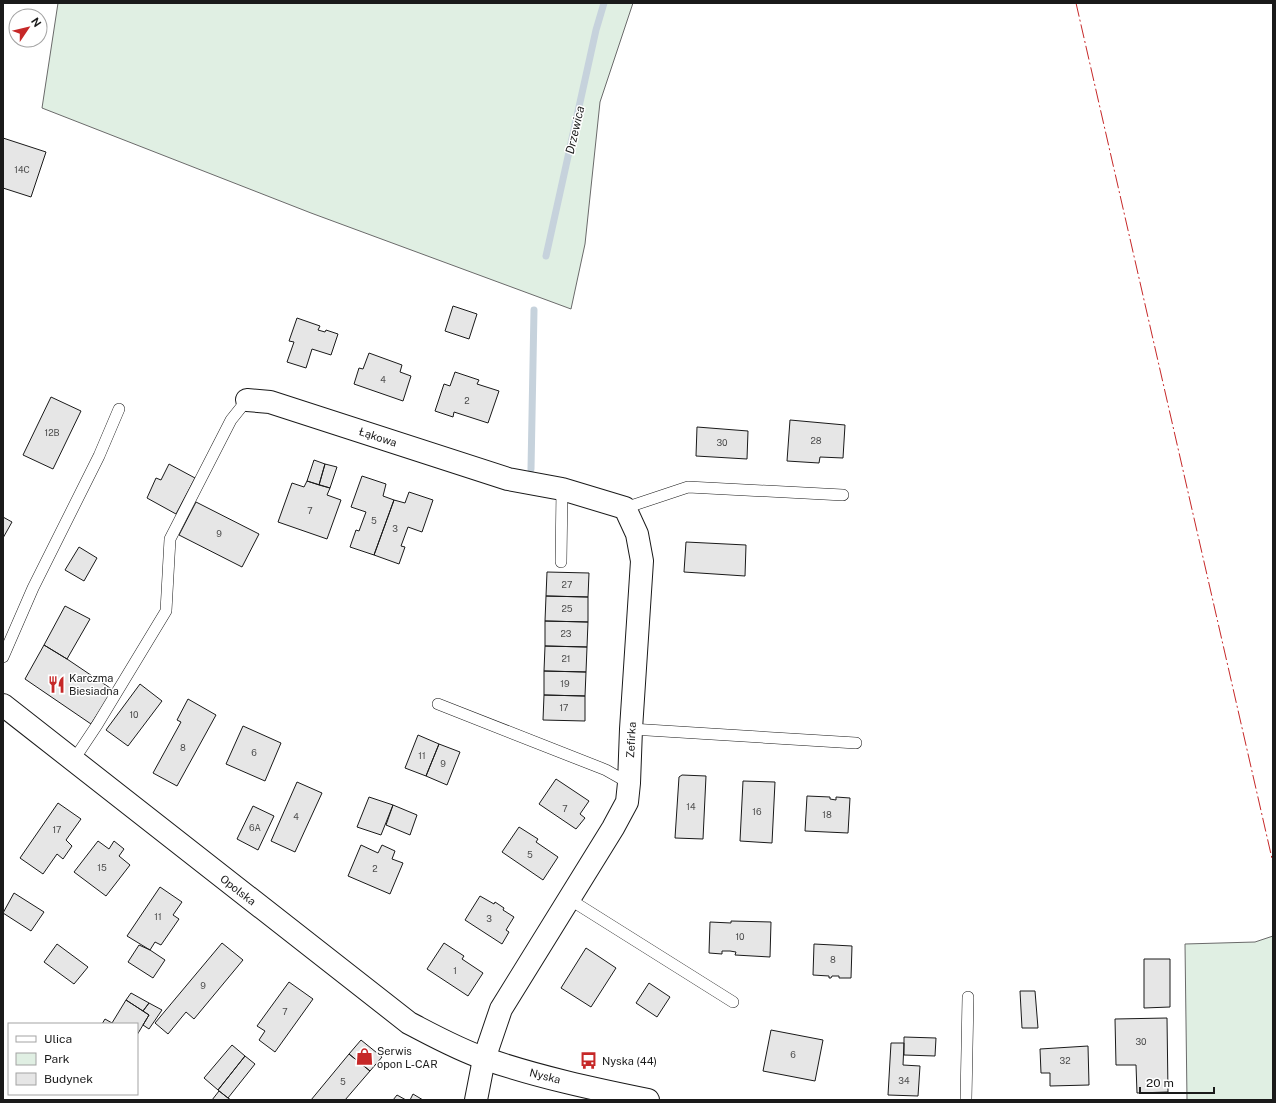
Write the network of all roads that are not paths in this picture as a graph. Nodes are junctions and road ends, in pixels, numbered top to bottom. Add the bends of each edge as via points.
1 (247, 400) joint
2 (119, 409) dead end
3 (562, 489) junction
4 (843, 495) dead end
5 (625, 508) junction
6 (561, 562) dead end
7 (3, 657) edge
8 (438, 704) dead end
9 (3, 705) edge
10 (631, 729) junction
11 (856, 744) dead end
12 (73, 761) junction
13 (629, 783) junction
14 (569, 899) junction
15 (968, 997) dead end
16 (733, 1002) dead end
17 (484, 1059) junction
18 (476, 1100) edge
19 (648, 1100) edge
20 (966, 1100) edge

1 - 3 street, Łąkowa via 270,402 508,480
1 - 12 lane via 231,420 170,539 166,611
2 - 7 lane via 99,456 33,588
3 - 5 street
3 - 6 lane
4 - 5 lane via 688,487
5 - 10 street, Zefirka via 637,534 642,561
8 - 13 lane via 606,770
9 - 12 street, Opolska
10 - 11 lane
10 - 13 street, Zefirka
12 - 17 street, Opolska via 409,1023
13 - 14 street, Zefirka via 627,802
14 - 16 lane
14 - 17 street, Zefirka via 501,1009
15 - 20 lane
17 - 18 street
17 - 19 street, Nyska

